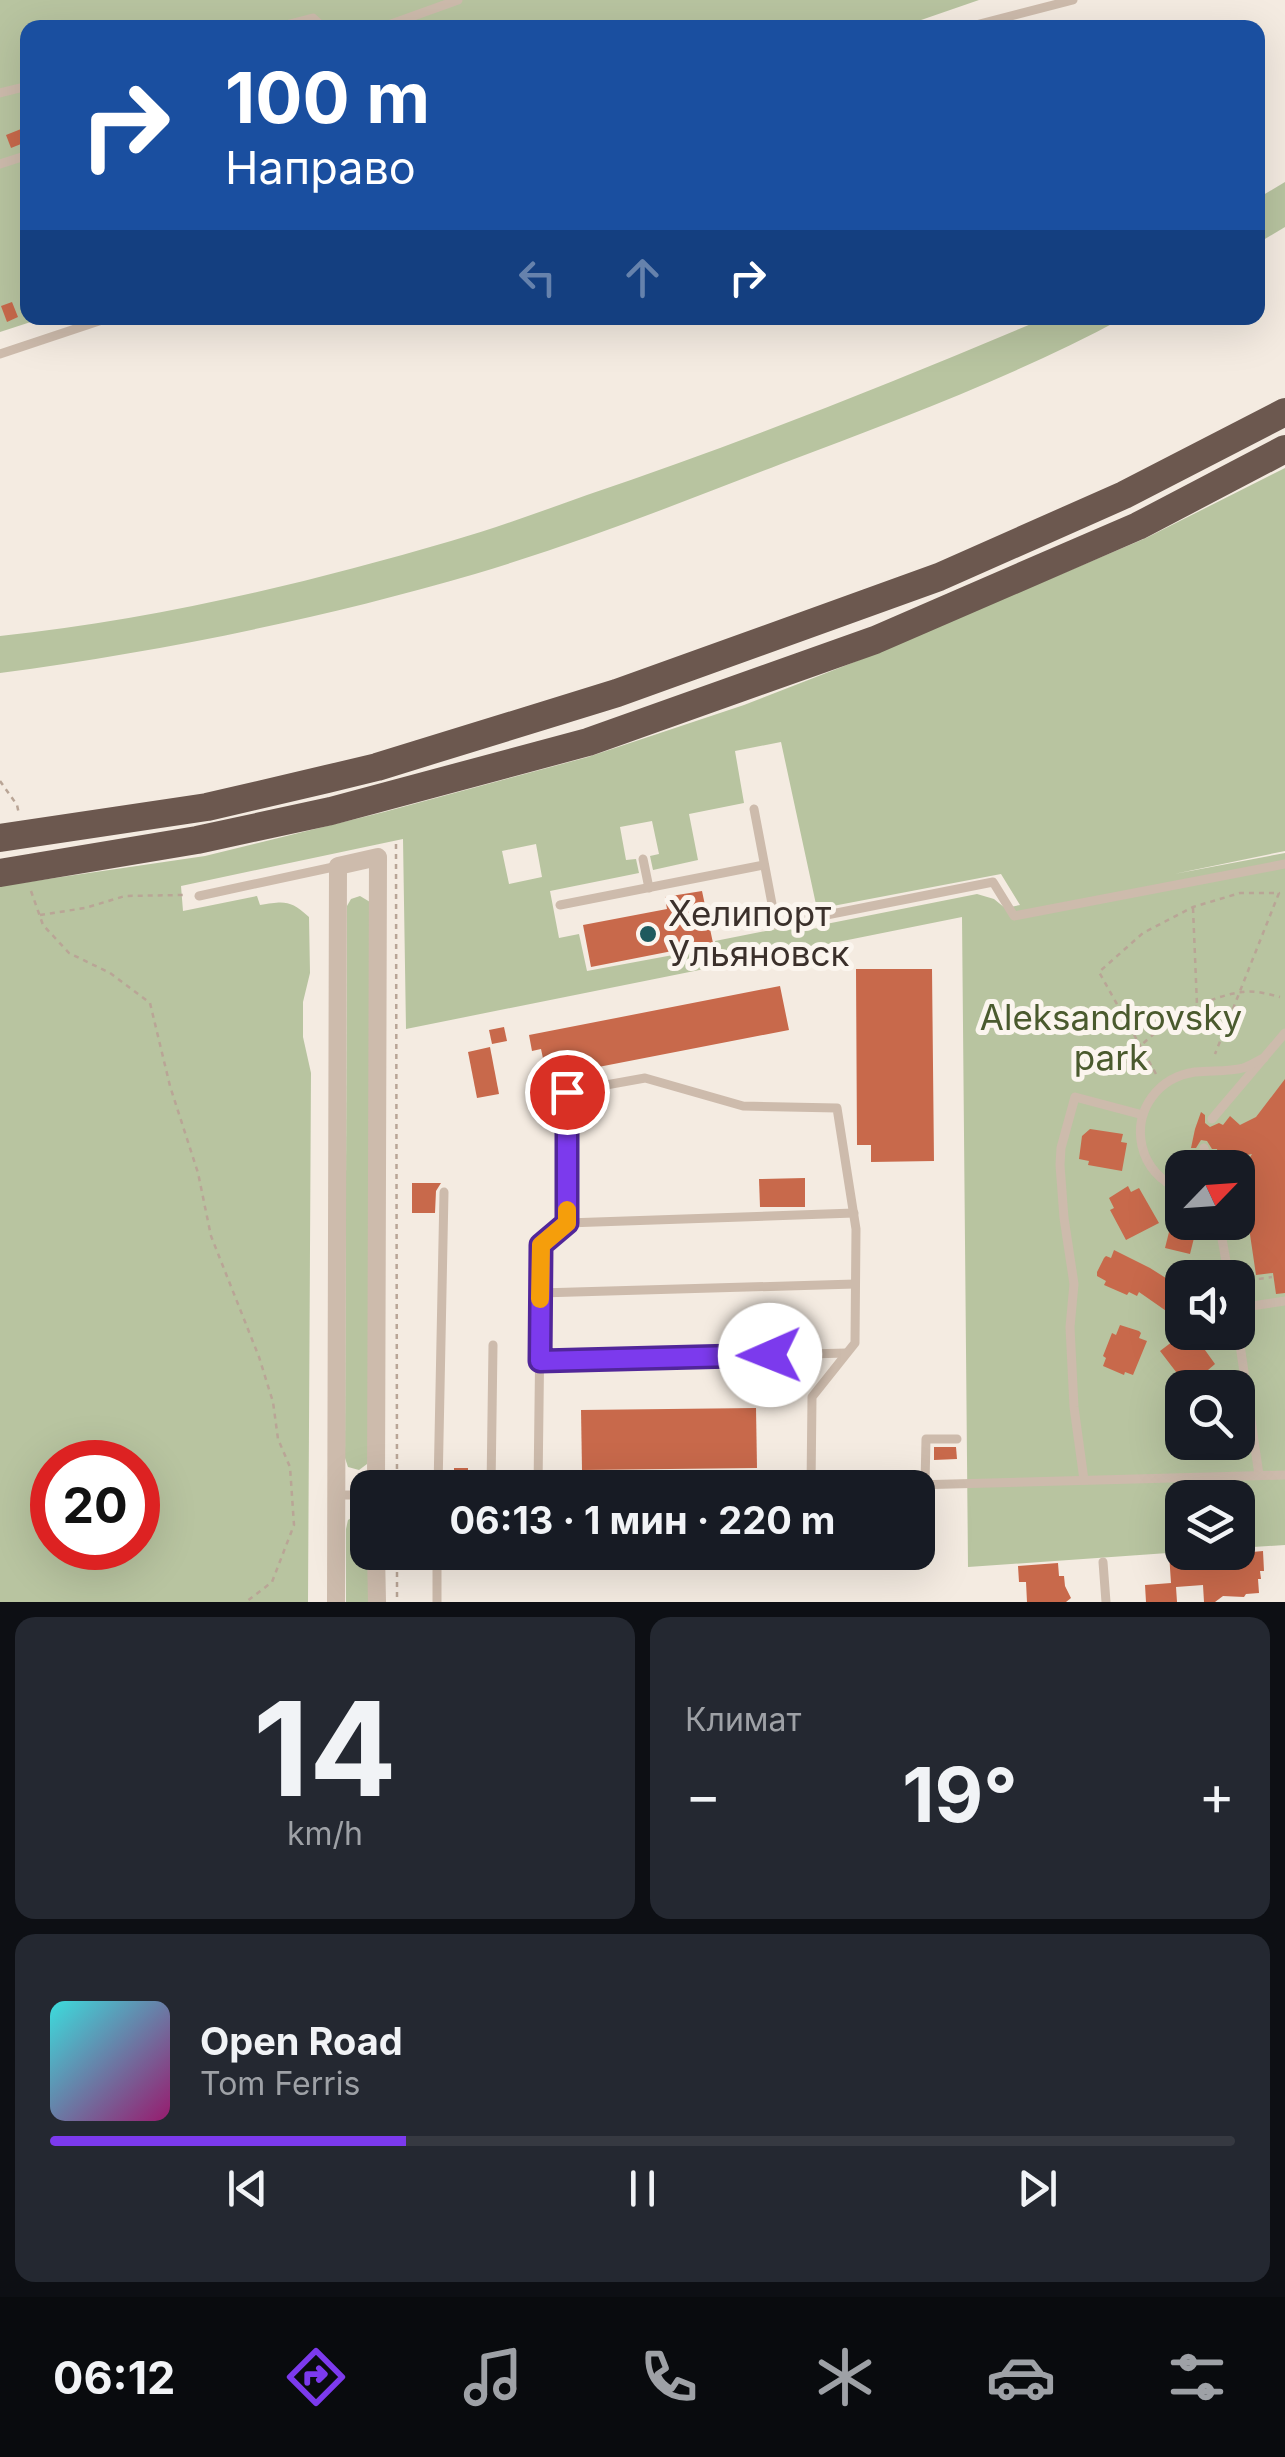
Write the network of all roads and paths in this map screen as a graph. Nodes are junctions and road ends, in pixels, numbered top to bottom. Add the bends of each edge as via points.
1 (458, 0) edge
2 (1073, 0) edge
3 (402, 20) edge
4 (995, 20) edge
5 (87, 325) edge
6 (0, 354) edge
7 (1285, 412) edge
8 (1285, 449) edge
9 (754, 809) dead end
10 (0, 838) edge
11 (396, 844) dead end
12 (643, 859) dead end
13 (1285, 864) edge
14 (764, 865) junction
15 (338, 866) junction
16 (0, 873) edge
17 (649, 888) junction
18 (199, 896) joint
19 (560, 905) dead end
20 (1193, 907) junction
21 (39, 915) dead end
22 (68, 953) dead end
23 (1240, 992) junction
24 (1280, 997) dead end
25 (1197, 1006) junction
26 (1285, 1033) edge
27 (1140, 1046) junction
28 (1215, 1054) dead end
29 (1264, 1058) junction
30 (1124, 1065) dead end
31 (1156, 1074) dead end
32 (1143, 1115) junction
33 (1212, 1119) dead end
34 (1165, 1181) edge
35 (444, 1192) dead end
36 (854, 1212) junction
37 (567, 1223) junction
38 (1272, 1277) dead end
39 (1255, 1280) edge
40 (856, 1284) junction
41 (540, 1293) junction
42 (1285, 1300) edge
43 (1255, 1305) edge
44 (493, 1345) dead end
45 (1241, 1350) edge
46 (846, 1354) junction
47 (540, 1361) junction
48 (957, 1439) dead end
49 (376, 1470) edge
50 (397, 1470) edge
51 (438, 1470) edge
52 (490, 1470) edge
53 (538, 1470) edge
54 (811, 1470) edge
55 (925, 1470) edge
56 (1285, 1475) edge
57 (1259, 1476) junction
58 (1084, 1480) junction
59 (935, 1484) edge
60 (338, 1495) junction
61 (350, 1495) edge
62 (1103, 1562) dead end
63 (376, 1570) edge
64 (397, 1570) edge
65 (438, 1570) edge
66 (246, 1602) edge
67 (336, 1602) edge
68 (376, 1602) edge
69 (398, 1602) edge
70 (438, 1602) edge
71 (1106, 1602) edge

1 - 3 lane
2 - 4 lane
5 - 6 lane
7 - 10 highway via 1124,495 939,577 617,693 328,780 207,807
8 - 16 highway via 1138,526 874,640 588,742 331,811
9 - 14 lane
11 - 50 path
12 - 17 lane
13 - 14 lane via 1014,916 993,882 776,925
14 - 17 lane
15 - 18 lane
15 - 49 street via 378,857
15 - 60 street
17 - 19 lane
18 - 21 path via 125,896
20 - 23 path via 1240,894 1279,894
20 - 25 path
20 - 27 path via 1143,933 1098,972
22 - 66 path via 150,1003 212,1236 273,1402 290,1467 294,1525 272,1582
23 - 24 path
23 - 25 path
23 - 28 path
25 - 27 path
26 - 29 lane
27 - 30 path
27 - 31 path
29 - 32 lane via 1244,1068 1172,1078
29 - 33 lane
32 - 34 lane via 1145,1156
32 - 58 lane via 1075,1097 1062,1148 1074,1284 1074,1408
35 - 51 lane
36 - 37 lane
36 - 37 lane via 838,1108 744,1106 646,1078 567,1092
36 - 40 lane
37 - 41 lane via 541,1245
38 - 39 path
40 - 41 lane
40 - 46 lane via 854,1343
41 - 47 lane
42 - 43 lane
44 - 52 lane
45 - 57 lane
46 - 47 lane
46 - 54 lane via 812,1397
47 - 53 lane
48 - 55 lane via 926,1439
56 - 57 lane
57 - 58 lane
58 - 59 lane
60 - 61 lane
60 - 67 street
62 - 71 lane
63 - 68 street
64 - 69 path
65 - 70 lane

